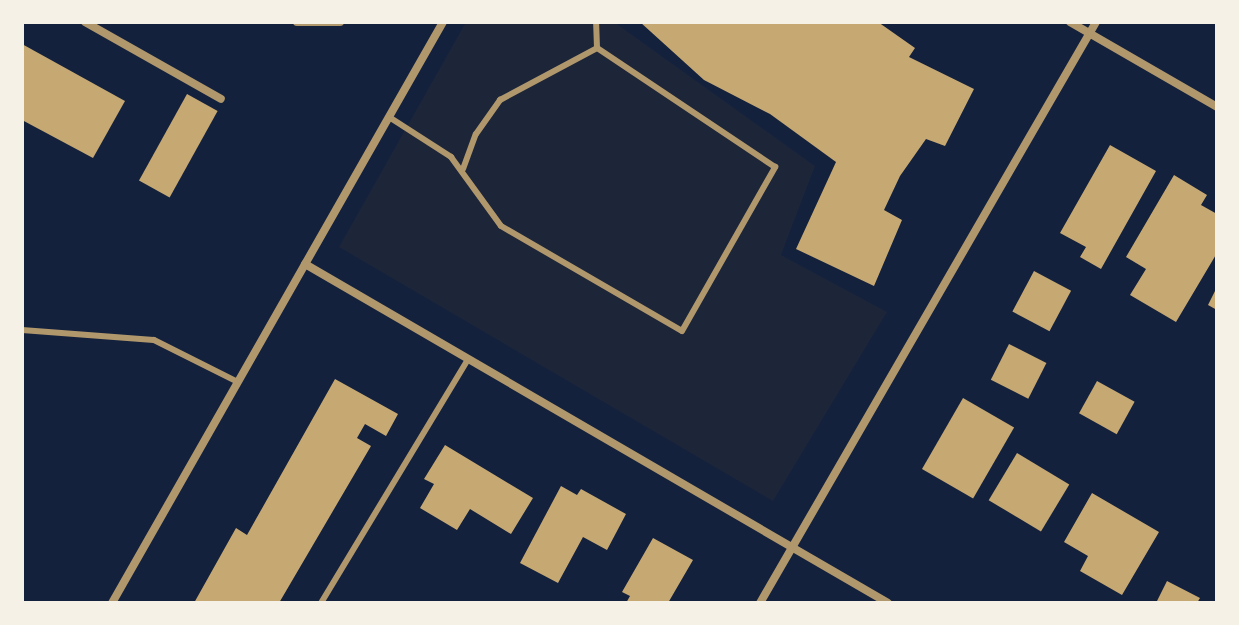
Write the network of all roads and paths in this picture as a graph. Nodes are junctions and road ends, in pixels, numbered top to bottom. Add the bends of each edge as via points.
1 (85, 22) edge
2 (297, 22) edge
3 (340, 22) edge
4 (443, 22) edge
5 (596, 22) edge
6 (1070, 22) edge
7 (1096, 22) edge
8 (1089, 33) junction
9 (597, 48) junction
10 (221, 99) dead end
11 (1217, 107) edge
12 (389, 117) junction
13 (463, 169) junction
14 (305, 264) junction
15 (22, 330) edge
16 (468, 359) junction
17 (238, 382) junction
18 (792, 548) junction
19 (112, 603) edge
20 (321, 603) edge
21 (760, 603) edge
22 (888, 603) edge

1 - 10 street
2 - 3 street
4 - 12 street
5 - 9 lane
6 - 8 street
7 - 8 street
8 - 11 street
8 - 18 street
9 - 13 lane via 500,100 476,134
9 - 13 lane via 775,167 682,331 501,226
12 - 13 lane
12 - 14 street
14 - 16 street
14 - 17 street
15 - 17 lane via 154,340
16 - 18 street
16 - 20 lane
17 - 19 street
18 - 21 street
18 - 22 street

